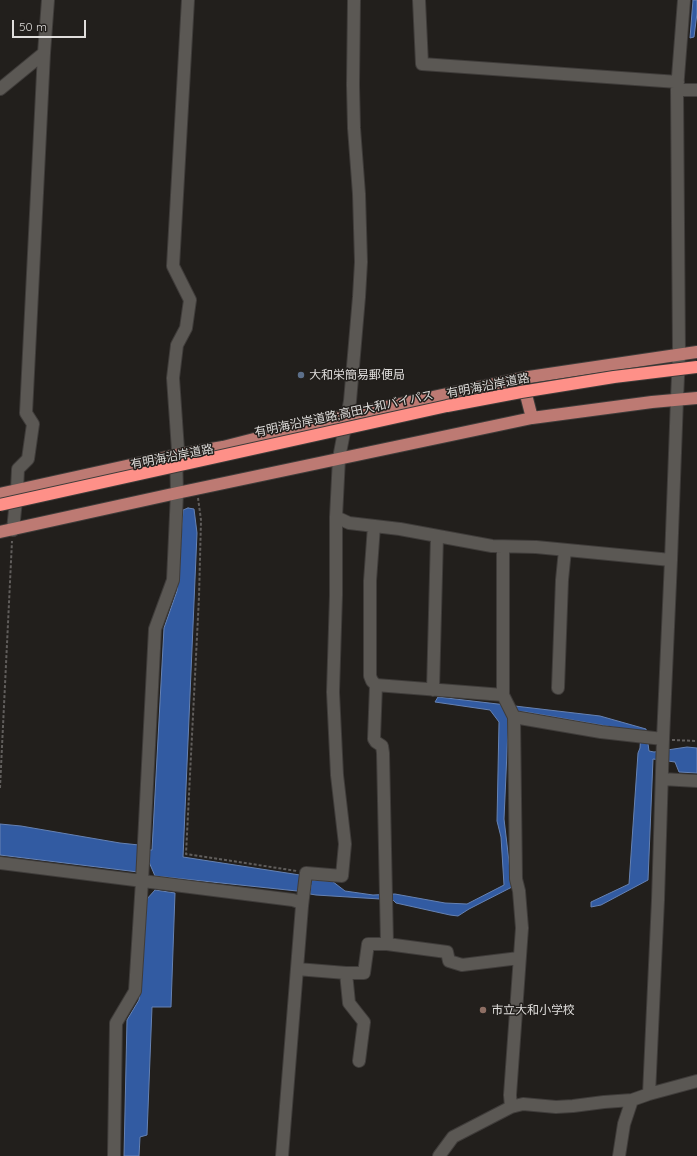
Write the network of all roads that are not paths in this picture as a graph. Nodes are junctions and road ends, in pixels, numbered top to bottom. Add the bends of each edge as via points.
1 (48, 0) edge
2 (188, 0) edge
3 (354, 0) edge
4 (419, 0) edge
5 (684, 0) edge
6 (44, 53) junction
7 (678, 86) junction
8 (0, 89) edge
9 (697, 90) edge
10 (697, 352) edge
11 (680, 354) junction
12 (697, 368) edge
13 (522, 378) junction
14 (697, 398) edge
15 (677, 399) junction
16 (348, 414) junction
17 (532, 418) junction
18 (176, 455) junction
19 (338, 458) junction
20 (17, 490) junction
21 (177, 492) junction
22 (0, 494) edge
23 (0, 505) edge
24 (336, 517) junction
25 (374, 526) junction
26 (13, 530) junction
27 (0, 532) edge
28 (437, 536) junction
29 (503, 547) junction
30 (565, 550) junction
31 (671, 560) junction
32 (376, 685) junction
33 (558, 688) dead end
34 (432, 690) junction
35 (503, 695) junction
36 (514, 717) junction
37 (663, 739) junction
38 (662, 779) junction
39 (697, 781) edge
40 (0, 863) edge
41 (142, 881) junction
42 (302, 906) junction
43 (387, 944) junction
44 (519, 958) junction
45 (297, 970) junction
46 (346, 973) junction
47 (359, 1061) dead end
48 (697, 1081) edge
49 (649, 1092) junction
50 (632, 1100) junction
51 (511, 1102) junction
52 (114, 1156) edge
53 (282, 1156) edge
54 (439, 1156) edge
55 (619, 1156) edge

1 - 6 street
2 - 18 street via 173,266 190,300 186,328 177,345 174,359 178,450
3 - 16 street via 353,86 360,262
4 - 7 street via 422,64
5 - 7 street
6 - 8 street
6 - 20 street via 26,414 32,424 28,459 18,469
7 - 9 street
7 - 11 street
10 - 11 main road, 有明海沿岸道路
11 - 13 main road, 有明海沿岸道路
11 - 15 street
12 - 23 highway, 有明海沿岸道路;高田大和バイパス, bridge via 614,377 477,400
13 - 16 main road, 有明海沿岸道路
13 - 17 main road
14 - 15 main road
15 - 17 main road
15 - 31 street
16 - 18 main road, 有明海沿岸道路 via 223,447
16 - 19 street
17 - 19 main road
18 - 20 main road, 有明海沿岸道路
18 - 21 street
19 - 21 main road
19 - 24 street
20 - 22 main road, 有明海沿岸道路
20 - 26 street
21 - 26 main road
21 - 41 street via 173,580 155,629
24 - 25 street via 349,523
24 - 42 street via 333,692 337,775 345,844 342,876 306,873
25 - 28 street
25 - 32 street via 370,581 370,676
26 - 27 main road
28 - 29 street
28 - 34 street
29 - 30 street
29 - 35 street
30 - 31 street
30 - 33 street
31 - 37 street
32 - 34 street
32 - 43 street via 374,739 382,746 383,753
34 - 35 street
35 - 36 street
36 - 37 street via 601,732
36 - 44 street via 516,879 522,928
37 - 38 street
38 - 39 street
38 - 49 street
40 - 41 street
41 - 42 street via 293,900
41 - 52 street via 135,991 116,1023
42 - 45 street
43 - 44 street via 447,952 449,961 462,965
43 - 46 street via 368,944 364,973
44 - 51 street
45 - 46 street
45 - 53 street
46 - 47 street via 349,1003 364,1022
48 - 49 street
49 - 50 street
50 - 51 street via 556,1107
50 - 55 street via 624,1124
51 - 54 street via 453,1137

